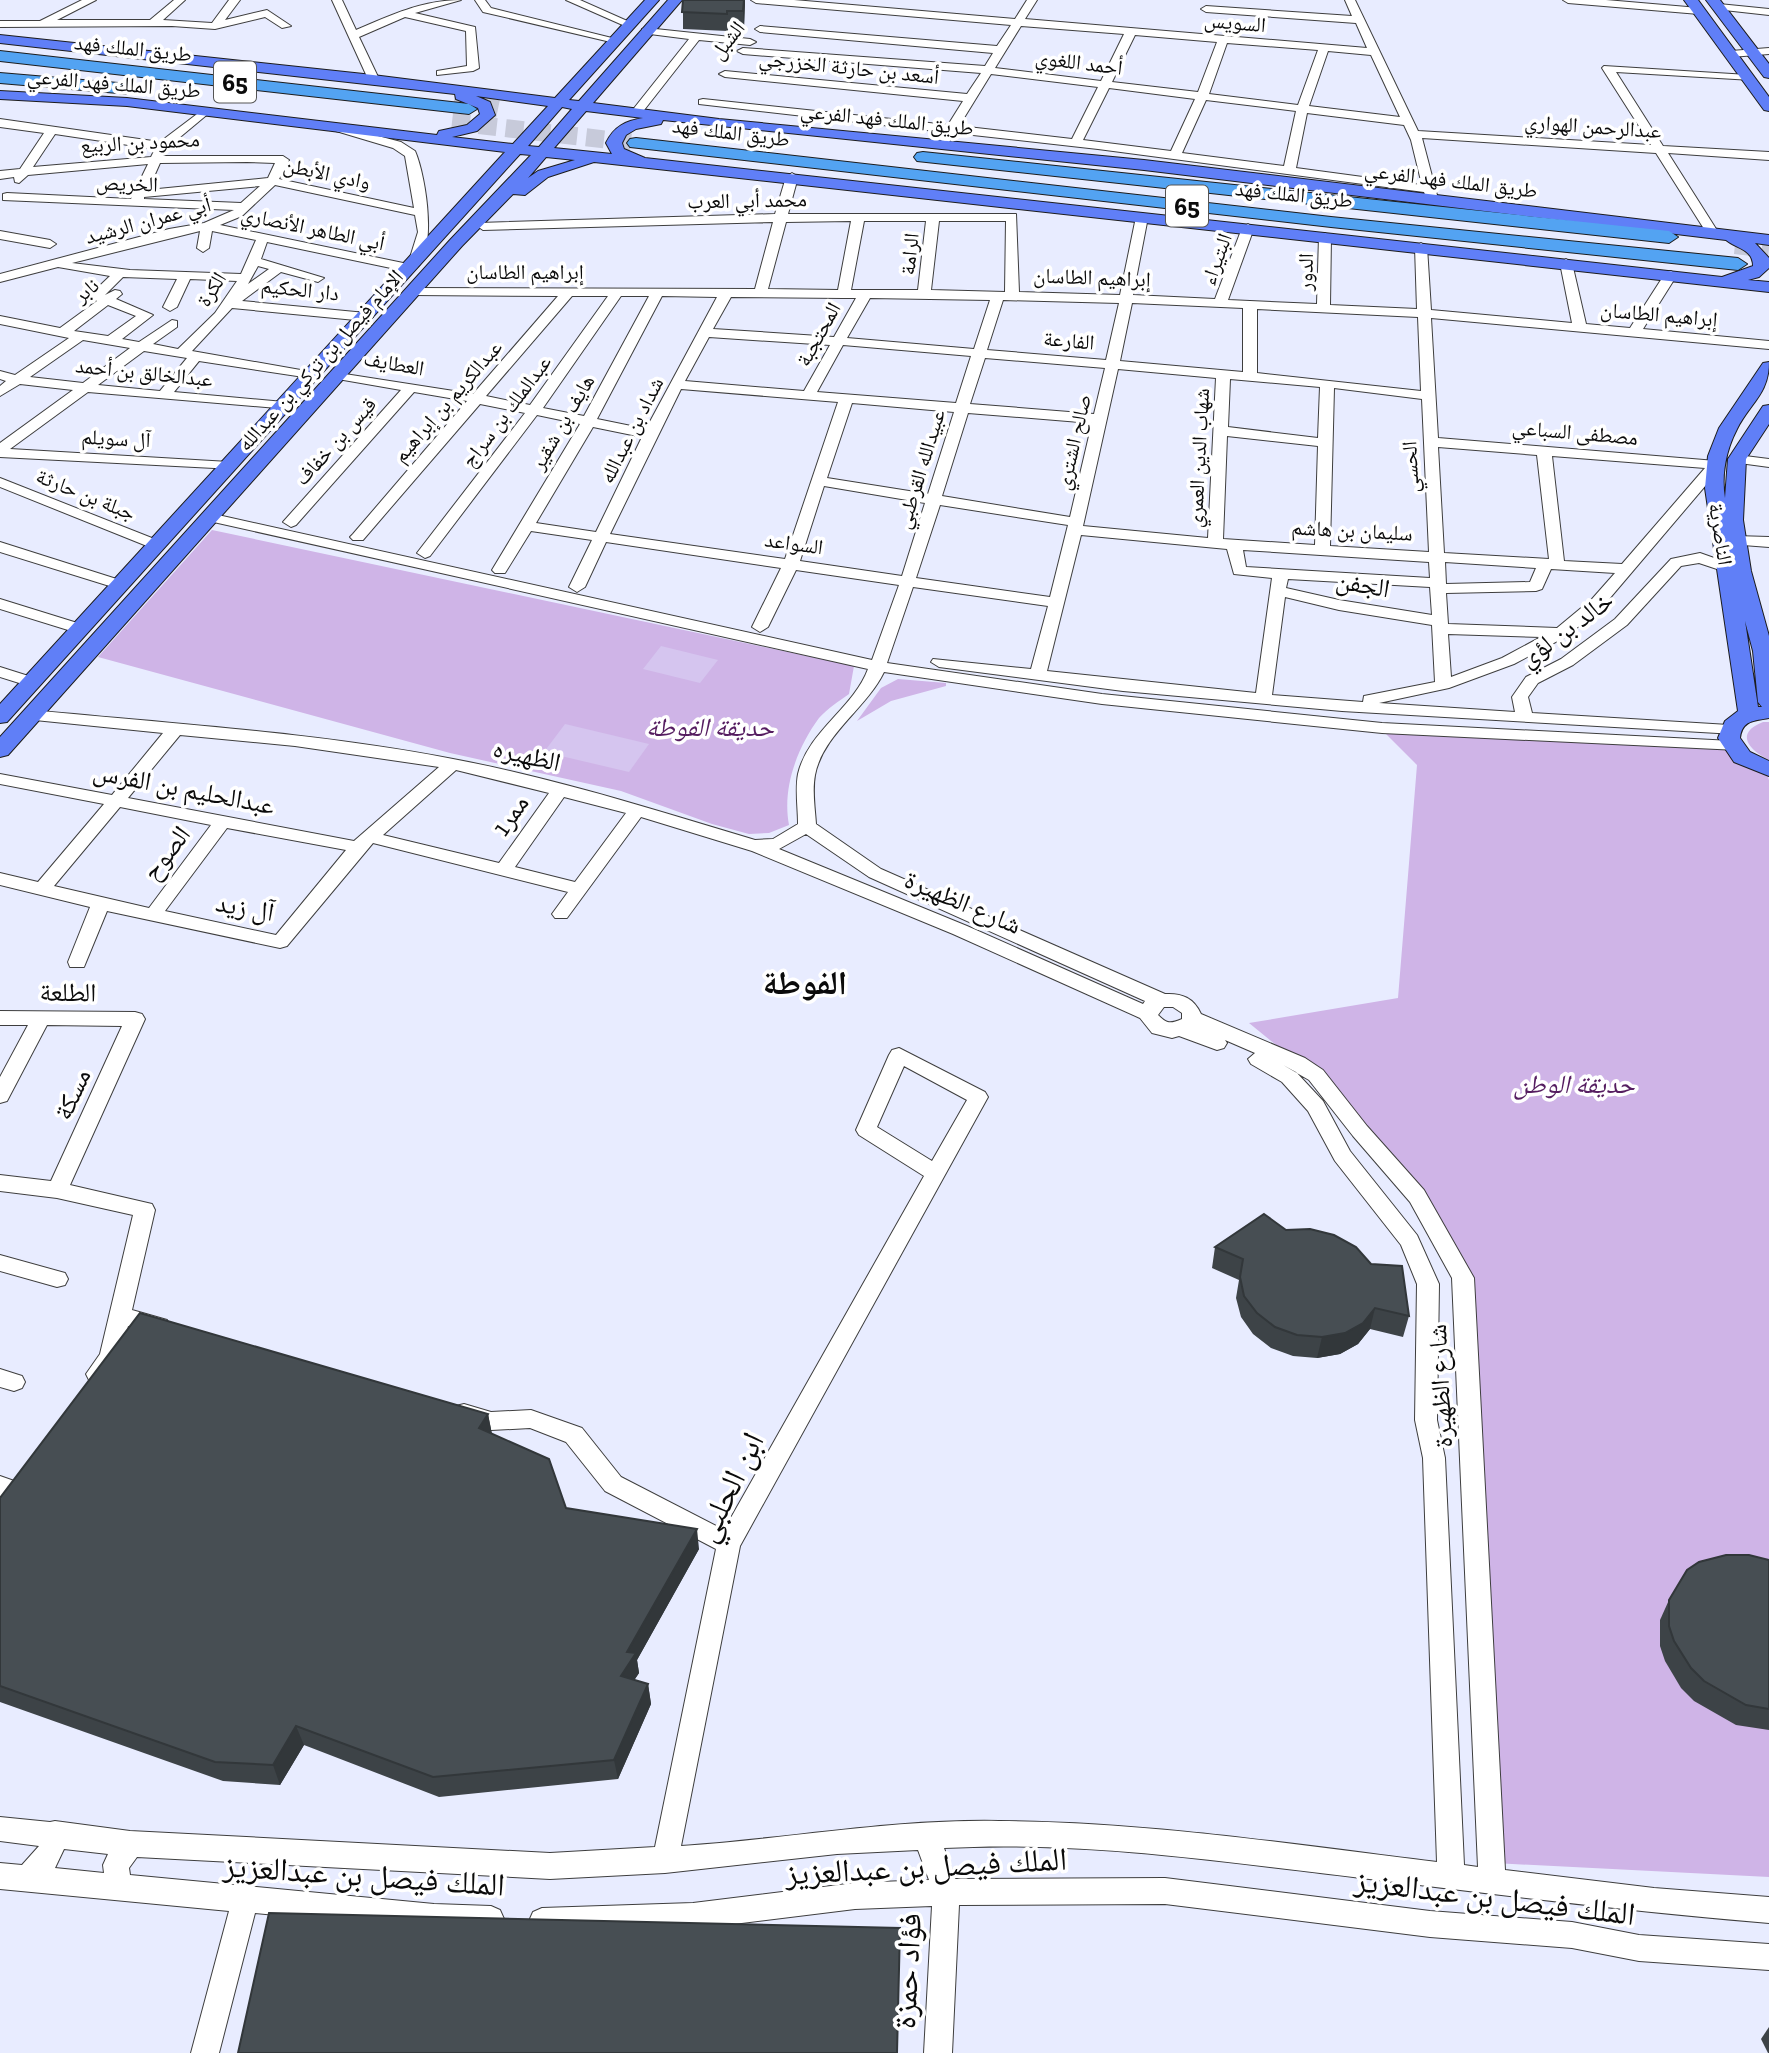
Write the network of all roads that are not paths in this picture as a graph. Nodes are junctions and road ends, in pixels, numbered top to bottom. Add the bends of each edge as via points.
1 (180, 0) edge
2 (235, 0) edge
3 (337, 0) edge
4 (456, 0) edge
5 (481, 0) edge
6 (572, 0) edge
7 (652, 0) edge
8 (675, 0) edge
9 (757, 0) edge
10 (933, 0) edge
11 (1032, 0) edge
12 (1350, 0) edge
13 (1568, 0) edge
14 (85, 1) edge
15 (825, 3) edge
16 (1716, 4) edge
17 (1695, 5) edge
18 (1769, 12) edge
19 (406, 14) junction
20 (927, 14) junction
21 (771, 16) junction
22 (1203, 19) edge
23 (1360, 20) junction
24 (1018, 22) junction
25 (153, 23) junction
26 (0, 24) edge
27 (629, 24) junction
28 (36, 26) junction
29 (215, 26) junction
30 (286, 26) dead end
31 (646, 31) junction
32 (1131, 32) junction
33 (355, 35) junction
34 (696, 37) junction
35 (0, 40) edge
36 (615, 40) junction
37 (1223, 40) junction
38 (746, 47) junction
39 (1325, 48) junction
40 (1000, 50) junction
41 (1769, 51) edge
42 (1375, 52) junction
43 (1752, 53) junction
44 (1731, 54) junction
45 (151, 55) junction
46 (0, 56) edge
47 (586, 70) junction
48 (988, 70) junction
49 (0, 71) edge
50 (441, 73) dead end
51 (1769, 74) edge
52 (0, 78) edge
53 (1748, 78) junction
54 (373, 79) junction
55 (560, 82) dead end
56 (1103, 84) junction
57 (420, 86) junction
58 (0, 87) edge
59 (542, 87) dead end
60 (714, 88) junction
61 (0, 95) edge
62 (1202, 97) junction
63 (970, 98) junction
64 (269, 101) junction
65 (127, 102) junction
66 (584, 105) junction
67 (1769, 107) edge
68 (1302, 109) junction
69 (205, 111) junction
70 (452, 122) tunnel mouth
71 (719, 123) junction
72 (568, 124) junction
73 (2, 127) edge
74 (331, 128) junction
75 (639, 128) junction
76 (1411, 128) junction
77 (951, 129) junction
78 (51, 131) junction
79 (374, 133) junction
80 (541, 137) junction
81 (1076, 142) junction
82 (162, 146) junction
83 (940, 146) junction
84 (516, 149) junction
85 (1658, 149) junction
86 (1175, 155) junction
87 (1769, 156) edge
88 (156, 159) junction
89 (1082, 159) junction
90 (283, 160) joint
91 (679, 166) junction
92 (1289, 170) junction
93 (23, 172) junction
94 (0, 175) edge
95 (792, 177) junction
96 (272, 181) junction
97 (861, 185) junction
98 (1430, 195) junction
99 (138, 198) junction
100 (4, 200) edge
101 (245, 207) junction
102 (421, 213) junction
103 (1485, 216) junction
104 (933, 217) junction
105 (1012, 217) joint
106 (1142, 217) junction
107 (780, 218) junction
108 (858, 218) junction
109 (208, 226) junction
110 (483, 226) junction
111 (1248, 228) junction
112 (1328, 229) junction
113 (1692, 230) junction
114 (1712, 232) junction
115 (0, 235) edge
116 (263, 237) junction
117 (1769, 240) edge
118 (1743, 241) junction
119 (456, 243) junction
120 (50, 244) dead end
121 (1421, 247) junction
122 (203, 248) dead end
123 (256, 261) junction
124 (1566, 263) junction
125 (59, 264) junction
126 (1738, 264) tunnel mouth
127 (412, 266) junction
128 (280, 268) junction
129 (125, 275) junction
130 (186, 275) junction
131 (1677, 275) junction
132 (0, 278) edge
133 (243, 278) junction
134 (318, 278) dead end
135 (1701, 279) junction
136 (1769, 279) edge
137 (1769, 287) edge
138 (413, 291) junction
139 (568, 292) junction
140 (617, 293) junction
141 (657, 293) junction
142 (726, 293) junction
143 (760, 293) junction
144 (844, 293) junction
145 (865, 294) junction
146 (925, 294) junction
147 (1006, 296) junction
148 (1127, 299) junction
149 (107, 300) junction
150 (1220, 303) junction
151 (230, 304) junction
152 (1250, 305) junction
153 (170, 307) dead end
154 (1323, 308) junction
155 (1424, 313) junction
156 (366, 317) junction
157 (0, 320) edge
158 (172, 324) dead end
159 (24, 326) junction
160 (1580, 327) junction
161 (1634, 332) junction
162 (62, 333) junction
163 (705, 333) junction
164 (0, 336) edge
165 (80, 336) junction
166 (110, 341) junction
167 (839, 341) junction
168 (1769, 345) edge
169 (144, 347) junction
170 (181, 353) junction
171 (979, 353) junction
172 (196, 356) junction
173 (1112, 366) junction
174 (1769, 367) edge
175 (0, 375) edge
176 (337, 375) junction
177 (1223, 375) junction
178 (312, 376) junction
179 (1250, 377) junction
180 (17, 380) junction
181 (1327, 383) junction
182 (678, 385) junction
183 (87, 387) junction
184 (410, 387) junction
185 (0, 392) edge
186 (163, 396) junction
187 (808, 396) junction
188 (1428, 396) junction
189 (478, 399) junction
190 (846, 399) junction
191 (284, 406) junction
192 (960, 408) junction
193 (534, 410) junction
194 (1769, 410) edge
195 (1099, 419) junction
196 (589, 421) junction
197 (1221, 431) junction
198 (650, 433) junction
199 (1430, 442) junction
200 (1325, 443) junction
201 (0, 451) edge
202 (1544, 451) junction
203 (1737, 459) junction
204 (1769, 463) edge
205 (229, 466) junction
206 (1716, 466) junction
207 (818, 481) junction
208 (0, 482) edge
209 (932, 500) junction
210 (214, 512) junction
211 (291, 522) junction
212 (525, 526) junction
213 (1076, 526) junction
214 (603, 536) junction
215 (358, 537) junction
216 (1735, 541) junction
217 (1769, 542) edge
218 (1215, 543) junction
219 (157, 545) junction
220 (1234, 545) junction
221 (0, 547) edge
222 (1321, 550) junction
223 (425, 553) junction
224 (1436, 555) junction
225 (445, 564) junction
226 (791, 564) junction
227 (1551, 564) junction
228 (1726, 567) junction
229 (1626, 569) junction
230 (500, 570) junction
231 (478, 571) junction
232 (1280, 573) junction
233 (908, 581) junction
234 (121, 585) junction
235 (1438, 586) junction
236 (577, 587) junction
237 (1279, 591) junction
238 (1057, 603) junction
239 (0, 604) edge
240 (1440, 625) junction
241 (760, 627) junction
242 (81, 629) junction
243 (1561, 633) junction
244 (1766, 651) edge
245 (879, 660) junction
246 (0, 672) edge
247 (1038, 675) junction
248 (944, 676) junction
249 (32, 682) junction
250 (1443, 685) junction
251 (1263, 699) junction
252 (859, 702) junction
253 (1769, 702) edge
254 (1342, 706) junction
255 (1759, 713) edge
256 (1, 715) edge
257 (31, 715) junction
258 (1525, 718) junction
259 (176, 729) junction
260 (1730, 738) junction
261 (0, 750) edge
262 (453, 764) junction
263 (1769, 770) edge
264 (0, 779) edge
265 (560, 789) junction
266 (116, 802) junction
267 (637, 810) junction
268 (222, 822) junction
269 (807, 825) junction
270 (364, 842) junction
271 (754, 846) junction
272 (503, 870) junction
273 (0, 879) edge
274 (42, 889) junction
275 (580, 890) junction
276 (100, 904) junction
277 (561, 914) dead end
278 (153, 915) junction
279 (77, 962) dead end
280 (1155, 1007) junction
281 (0, 1018) edge
282 (41, 1018) junction
283 (135, 1019) joint
284 (1187, 1024) junction
285 (1, 1093) edge
286 (935, 1173) junction
287 (0, 1183) edge
288 (57, 1190) junction
289 (0, 1263) edge
290 (57, 1279) dead end
291 (120, 1315) junction
292 (186, 1334) edge
293 (85, 1390) edge
294 (438, 1406) edge
295 (26, 1467) edge
296 (3, 1492) edge
297 (729, 1544) junction
298 (0, 1829) edge
299 (55, 1833) junction
300 (927, 1837) junction
301 (130, 1844) junction
302 (665, 1860) junction
303 (1451, 1874) junction
304 (13, 1878) edge
305 (1492, 1879) junction
306 (118, 1886) junction
307 (946, 1892) junction
308 (245, 1900) junction
309 (1769, 1910) edge
310 (1769, 1957) edge
311 (205, 2053) edge
312 (938, 2053) edge

1 - 25 street
2 - 29 street
3 - 33 street
4 - 19 street
5 - 36 street via 487,10
6 - 27 street
7 - 27 main road, الإمام فيصل بن تركي بن عبدالله
8 - 31 main road, الإمام فيصل بن تركي بن عبدالله
9 - 21 street, السويس
10 - 20 street
11 - 24 street
12 - 23 street
13 - 17 street
14 - 28 street
15 - 20 street, السويس
15 - 21 street, السويس
16 - 18 street
16 - 43 main road
17 - 44 main road
19 - 33 street
19 - 50 street via 471,29 473,68
20 - 24 street, السويس
21 - 38 street, الشبل
21 - 40 street
22 - 23 street
22 - 32 street, السويس
22 - 37 street, السويس
23 - 42 street
24 - 32 street, السويس
24 - 40 street
25 - 28 street
25 - 29 street
26 - 28 street
27 - 36 main road, الإمام فيصل بن تركي بن عبدالله
29 - 30 street via 267,13
31 - 34 street, أحمد اللغوي
31 - 66 main road, الإمام فيصل بن تركي بن عبدالله
32 - 56 street
33 - 54 street
34 - 38 street, أحمد اللغوي
34 - 75 street
35 - 45 main road, طريق الملك فهد الفرعي
36 - 47 main road, الإمام فيصل بن تركي بن عبدالله
37 - 39 street, السويس
37 - 62 street
38 - 48 street, أحمد اللغوي
38 - 60 street, الشبل
39 - 42 street, السويس
39 - 68 street
40 - 48 street
41 - 43 street
42 - 76 street
43 - 44 street
43 - 51 main road
44 - 53 main road
45 - 46 highway, طريق الملك فهد / 65 via 245,75 462,104
45 - 54 main road, طريق الملك فهد الفرعي
47 - 55 main road
47 - 72 main road, الإمام فيصل بن تركي بن عبدالله
48 - 56 street, أحمد اللغوي
48 - 63 street
49 - 64 highway, طريق الملك فهد / 65
52 - 64 highway
53 - 67 main road
53 - 85 street via 1608,68
54 - 57 main road, طريق الملك فهد الفرعي
56 - 62 street, أحمد اللغوي
56 - 81 street
57 - 59 main road via 508,91
57 - 72 main road, طريق الملك فهد الفرعي
57 - 79 main road via 476,100 485,105 488,115 478,126 455,133
57 - 80 main road via 513,105
58 - 65 main road
60 - 63 street, أسعد بن حارثة الخزرجي
60 - 77 street
61 - 65 main road, طريق الملك فهد الفرعي
62 - 68 street, أحمد اللغوي
62 - 86 street
63 - 77 street
64 - 70 highway, طريق الملك فهد / 65
65 - 69 main road, طريق الملك فهد الفرعي
66 - 72 main road, الإمام فيصل بن تركي بن عبدالله
66 - 75 main road, طريق الملك فهد الفرعي
68 - 76 street, أحمد اللغوي
68 - 92 street
69 - 74 main road, طريق الملك فهد الفرعي
69 - 82 street
71 - 72 main road via 645,118
71 - 75 main road, طريق الملك فهد الفرعي
71 - 83 main road, طريق الملك فهد الفرعي
71 - 91 main road via 647,122 616,135 618,152
72 - 80 main road, الإمام فيصل بن تركي بن عبدالله
72 - 80 main road, الإمام فيصل بن تركي بن عبدالله
72 - 91 main road via 607,154
73 - 78 street
74 - 79 main road, طريق الملك فهد الفرعي
74 - 102 street via 397,145 411,154
75 - 103 highway, طريق الملك فهد / 65
75 - 112 highway, طريق الملك فهد / 65
76 - 85 street, عبدالرحمن الهواري
76 - 98 street
77 - 81 street
77 - 83 street
78 - 82 street
78 - 93 street
79 - 80 main road via 443,136 503,131
79 - 84 main road, طريق الملك فهد الفرعي
80 - 84 main road, الإمام فيصل بن تركي بن عبدالله
80 - 84 main road, طريق الملك فهد الفرعي
80 - 91 main road, طريق الملك فهد الفرعي
80 - 119 main road, الإمام فيصل بن تركي بن عبدالله
81 - 86 street
82 - 88 street
83 - 89 main road, طريق الملك فهد الفرعي
84 - 127 main road, الإمام فيصل بن تركي بن عبدالله
85 - 87 street, عبدالرحمن الهواري
85 - 114 street
86 - 92 street
88 - 90 street, محمود بن الربيع
88 - 93 street, محمود بن الربيع
88 - 99 street
89 - 98 main road, طريق الملك فهد الفرعي
89 - 103 main road via 1119,168 1416,203
90 - 96 street, أبي عمران الرشيد
91 - 95 main road, طريق الملك فهد الفرعي
91 - 110 main road via 604,161 561,167 524,187
92 - 98 street
93 - 94 street, محمود بن الربيع
93 - 100 street
95 - 97 main road, طريق الملك فهد الفرعي
95 - 107 street
96 - 99 street, وادي الأبطن
96 - 101 street, أبي عمران الرشيد
96 - 102 street, وادي الأبطن
97 - 106 main road, طريق الملك فهد الفرعي
97 - 112 highway via 995,194
98 - 113 main road, طريق الملك فهد الفرعي
99 - 100 street, الخريص
99 - 101 street, الخريص
101 - 109 street, أبي عمران الرشيد
102 - 127 street via 424,232
103 - 118 highway, طريق الملك فهد / 65
104 - 105 street, محمد أبي العرب
104 - 108 street, محمد أبي العرب
104 - 146 street, الرامة
105 - 147 street, عبيدالله القرطبي
106 - 111 main road, طريق الملك فهد الفرعي
106 - 148 street, صالح الشتري
107 - 108 street, محمد أبي العرب
107 - 110 street, محمد أبي العرب
107 - 143 street
108 - 144 street, المحتجبة
109 - 116 street, أبي الطاهر الأنصاري
109 - 122 street
109 - 125 street, أبي عمران الرشيد
110 - 119 main road
111 - 112 main road, طريق الملك فهد الفرعي
111 - 150 street, البتيراء
112 - 121 main road, طريق الملك فهد الفرعي
112 - 126 highway, طريق الملك فهد / 65
112 - 154 street, الدور
113 - 114 main road, طريق الملك فهد الفرعي
113 - 131 main road via 1746,245 1762,258 1761,268 1739,278
114 - 118 main road, طريق الملك فهد الفرعي
115 - 120 street
116 - 123 street, الكرة
116 - 127 street, أبي الطاهر الأنصاري
117 - 118 main road, طريق الملك فهد الفرعي
119 - 138 main road, الإمام فيصل بن تركي بن عبدالله
121 - 124 main road, طريق الملك فهد الفرعي
121 - 155 street, الحسي
123 - 128 street
123 - 133 street, الكرة
124 - 131 main road, طريق الملك فهد الفرعي
124 - 160 street
125 - 129 street
125 - 132 street, أبي عمران الرشيد
127 - 156 main road, الإمام فيصل بن تركي بن عبدالله
128 - 134 street
128 - 151 street
129 - 130 street
129 - 149 street, نابر
130 - 133 street
130 - 153 street
131 - 135 main road, طريق الملك فهد الفرعي
131 - 161 street
133 - 151 street, الكرة
135 - 136 main road
135 - 137 main road, طريق الملك فهد الفرعي
138 - 139 street, إبراهيم الطاسان
138 - 176 main road, الإمام فيصل بن تركي بن عبدالله
139 - 140 street, إبراهيم الطاسان
139 - 189 street, عبدالكريم بن إبراهيم
140 - 141 street, إبراهيم الطاسان
140 - 193 street, عبدالملك بن سراج
141 - 142 street, إبراهيم الطاسان
141 - 196 street, هايف بن شقير
142 - 143 street, إبراهيم الطاسان
142 - 163 street, شداد بن عبدالله
143 - 144 street, إبراهيم الطاسان
144 - 145 street, إبراهيم الطاسان
145 - 146 street, إبراهيم الطاسان
145 - 167 street, المحتجبة
146 - 147 street, إبراهيم الطاسان
147 - 148 street, إبراهيم الطاسان
147 - 171 street, عبيدالله القرطبي
148 - 150 street, إبراهيم الطاسان
148 - 173 street, صالح الشتري
149 - 162 street, نابر
149 - 166 street via 146,315
150 - 152 street, إبراهيم الطاسان
151 - 156 street, دار الحكيم
151 - 170 street, الكرة via 209,330
152 - 154 street, إبراهيم الطاسان
152 - 179 street
154 - 155 street, إبراهيم الطاسان
155 - 160 street, إبراهيم الطاسان
155 - 188 street, الحسي
156 - 178 main road, الإمام فيصل بن تركي بن عبدالله
157 - 159 street
158 - 169 street
159 - 162 street
159 - 164 street
160 - 161 street, إبراهيم الطاسان
161 - 168 street, إبراهيم الطاسان
162 - 165 street
163 - 167 street, الفارعة
163 - 182 street, شداد بن عبدالله
165 - 166 street
165 - 180 street
166 - 169 street
167 - 171 street, الفارعة
167 - 187 street, المحتجبة
169 - 170 street
169 - 183 street
170 - 172 street
171 - 173 street, الفارعة
171 - 192 street, عبيدالله القرطبي
172 - 178 street
172 - 186 street
173 - 177 street, الفارعة
173 - 195 street, صالح الشتري
174 - 206 main road, الناصرية via 1728,428
175 - 180 street, عبدالخالق بن أحمد
176 - 184 street, العطايف
176 - 210 main road, الإمام فيصل بن تركي بن عبدالله
177 - 179 street, الفارعة
177 - 197 street, شهاب الدين العمري
178 - 191 main road, الإمام فيصل بن تركي بن عبدالله
179 - 181 street, الفارعة
180 - 183 street, عبدالخالق بن أحمد
180 - 185 street
181 - 188 street, الفارعة
181 - 200 street
182 - 187 street
182 - 198 street, شداد بن عبدالله
183 - 186 street, عبدالخالق بن أحمد
183 - 201 street
184 - 189 street, العطايف
184 - 211 street, قيس بن خفاف
186 - 191 street, عبدالخالق بن أحمد
187 - 190 street
188 - 199 street, الحسي
189 - 193 street, العطايف
189 - 215 street, عبدالكريم بن إبراهيم
190 - 192 street
190 - 207 street
191 - 205 main road, الإمام فيصل بن تركي بن عبدالله
192 - 195 street
192 - 209 street, عبيدالله القرطبي
193 - 196 street, العطايف
193 - 223 street, عبدالملك بن سراج
194 - 203 main road, الناصرية
195 - 213 street, صالح الشتري
196 - 198 street, العطايف
196 - 212 street, هايف بن شقير
197 - 200 street
197 - 218 street, شهاب الدين العمري
198 - 214 street, شداد بن عبدالله
199 - 202 street, مصطفى السباعي
199 - 224 street, الحسي
200 - 222 street
201 - 205 street, آل سويلم
202 - 206 street, مصطفى السباعي
202 - 227 street
203 - 204 street
203 - 216 main road, الناصرية
205 - 219 main road, الإمام فيصل بن تركي بن عبدالله
206 - 228 main road, الناصرية via 1714,488
206 - 229 street
207 - 209 street, سليمان بن هاشم
207 - 226 street
208 - 219 street, جبلة بن حارثة
209 - 213 street, سليمان بن هاشم
209 - 233 street, عبيدالله القرطبي
210 - 211 street
210 - 225 street
210 - 257 main road, الإمام فيصل بن تركي بن عبدالله
211 - 215 street
212 - 214 street, السواعد
212 - 230 street, هايف بن شقير
213 - 218 street, سليمان بن هاشم
213 - 238 street, صالح الشتري
214 - 226 street, السواعد
214 - 236 street, شداد بن عبدالله
215 - 223 street
216 - 217 street
216 - 244 main road, الناصرية
218 - 220 street, سليمان بن هاشم
219 - 234 main road, الإمام فيصل بن تركي بن عبدالله
220 - 222 street, سليمان بن هاشم
220 - 232 street via 1239,571
221 - 234 street
222 - 224 street, سليمان بن هاشم
223 - 225 street
224 - 227 street, سليمان بن هاشم
224 - 235 street, الحسي
225 - 231 street
226 - 233 street, السواعد
226 - 241 street
227 - 229 street, سليمان بن هاشم
227 - 235 street via 1536,586
228 - 255 main road, الناصرية
228 - 258 street, خالد بن لؤي via 1700,558 1676,562 1622,622 1532,680 1520,697
229 - 243 street via 1598,602
230 - 231 street
230 - 236 street
231 - 245 street
232 - 235 street
232 - 237 street
233 - 238 street, السواعد
233 - 245 street, عبيدالله القرطبي
234 - 242 main road, الإمام فيصل بن تركي بن عبدالله
235 - 240 street, الحسي
236 - 241 street
237 - 240 street, الجفن
237 - 251 street
238 - 247 street, صالح الشتري
239 - 242 street
240 - 243 street, خالد بن لؤي
240 - 250 street, الحسي
241 - 245 street
242 - 249 main road, الإمام فيصل بن تركي بن عبدالله
243 - 250 street via 1508,661
244 - 253 main road, الناصرية
245 - 247 street
245 - 248 street
245 - 252 street
246 - 249 street
247 - 251 street
248 - 252 street via 894,677
248 - 260 street via 1102,699 1382,728
249 - 256 main road, الإمام فيصل بن تركي بن عبدالله
250 - 254 street
251 - 254 street
252 - 269 street via 820,744 807,773
254 - 258 street
255 - 260 main road via 1732,723
257 - 259 street, الظهيره
257 - 261 main road, الإمام فيصل بن تركي بن عبدالله
258 - 260 street
259 - 262 street, الظهيره
259 - 266 street
260 - 263 main road via 1742,757
262 - 265 street, الظهيره
262 - 270 street, آل زيد
264 - 266 street, عبدالحليم بن الفرس
265 - 267 street, الظهيره
265 - 272 street, ممر1
266 - 268 street, عبدالحليم بن الفرس
266 - 274 street
267 - 271 street, الظهيره
267 - 275 street
268 - 270 street, عبدالحليم بن الفرس
268 - 278 street, الصوح
269 - 271 street via 777,844
269 - 280 street, شارع الظهيرة via 875,873
270 - 272 street, عبدالحليم بن الفرس
270 - 278 street, آل زيد via 280,942
271 - 280 street, شارع الظهيرة
272 - 275 street, عبدالحليم بن الفرس
273 - 274 street, آل زيد
274 - 276 street, آل زيد
275 - 277 street
276 - 278 street, آل زيد
276 - 279 street
280 - 284 street, شارع الظهيرة via 1181,1003 1190,1010
280 - 284 street, شارع الظهيرة via 1150,1021 1159,1028 1172,1031
281 - 282 street, الطلعة
282 - 283 street, الطلعة
282 - 285 street
283 - 288 street, مسكة
284 - 303 street, شارع الظهيرة via 1289,1077 1316,1106 1342,1156 1410,1241 1428,1284 1426,1420 1434,1458
284 - 305 street, شارع الظهيرة via 1298,1063 1316,1075 1417,1196 1463,1278
286 - 286 street, ابن الحلبي via 866,1130 899,1055 978,1097
286 - 297 street, ابن الحلبي
287 - 288 street
288 - 291 street via 145,1210
289 - 290 street
291 - 292 street
291 - 293 street via 110,1357
294 - 297 street via 491,1421 531,1419 574,1435 613,1484
295 - 296 street
297 - 302 street, ابن الحلبي
298 - 299 street, الملك فيصل بن عبدالعزيز
299 - 301 street, الملك فيصل بن عبدالعزيز
299 - 304 street via 53,1851 43,1866
300 - 302 street, الملك فيصل بن عبدالعزيز
300 - 303 street, الملك فيصل بن عبدالعزيز via 997,1833 1160,1841
300 - 307 street
301 - 302 street, الملك فيصل بن عبدالعزيز via 550,1866
301 - 306 street via 116,1865
303 - 305 street, الملك فيصل بن عبدالعزيز
304 - 306 street, الملك فيصل بن عبدالعزيز
305 - 309 street, الملك فيصل بن عبدالعزيز
306 - 308 street, الملك فيصل بن عبدالعزيز
307 - 308 street, الملك فيصل بن عبدالعزيز via 855,1896 693,1916 552,1921 434,1917
307 - 310 street, الملك فيصل بن عبدالعزيز via 1165,1891 1430,1924 1572,1935 1639,1948
307 - 312 street, فؤاد حمزة
308 - 311 street

